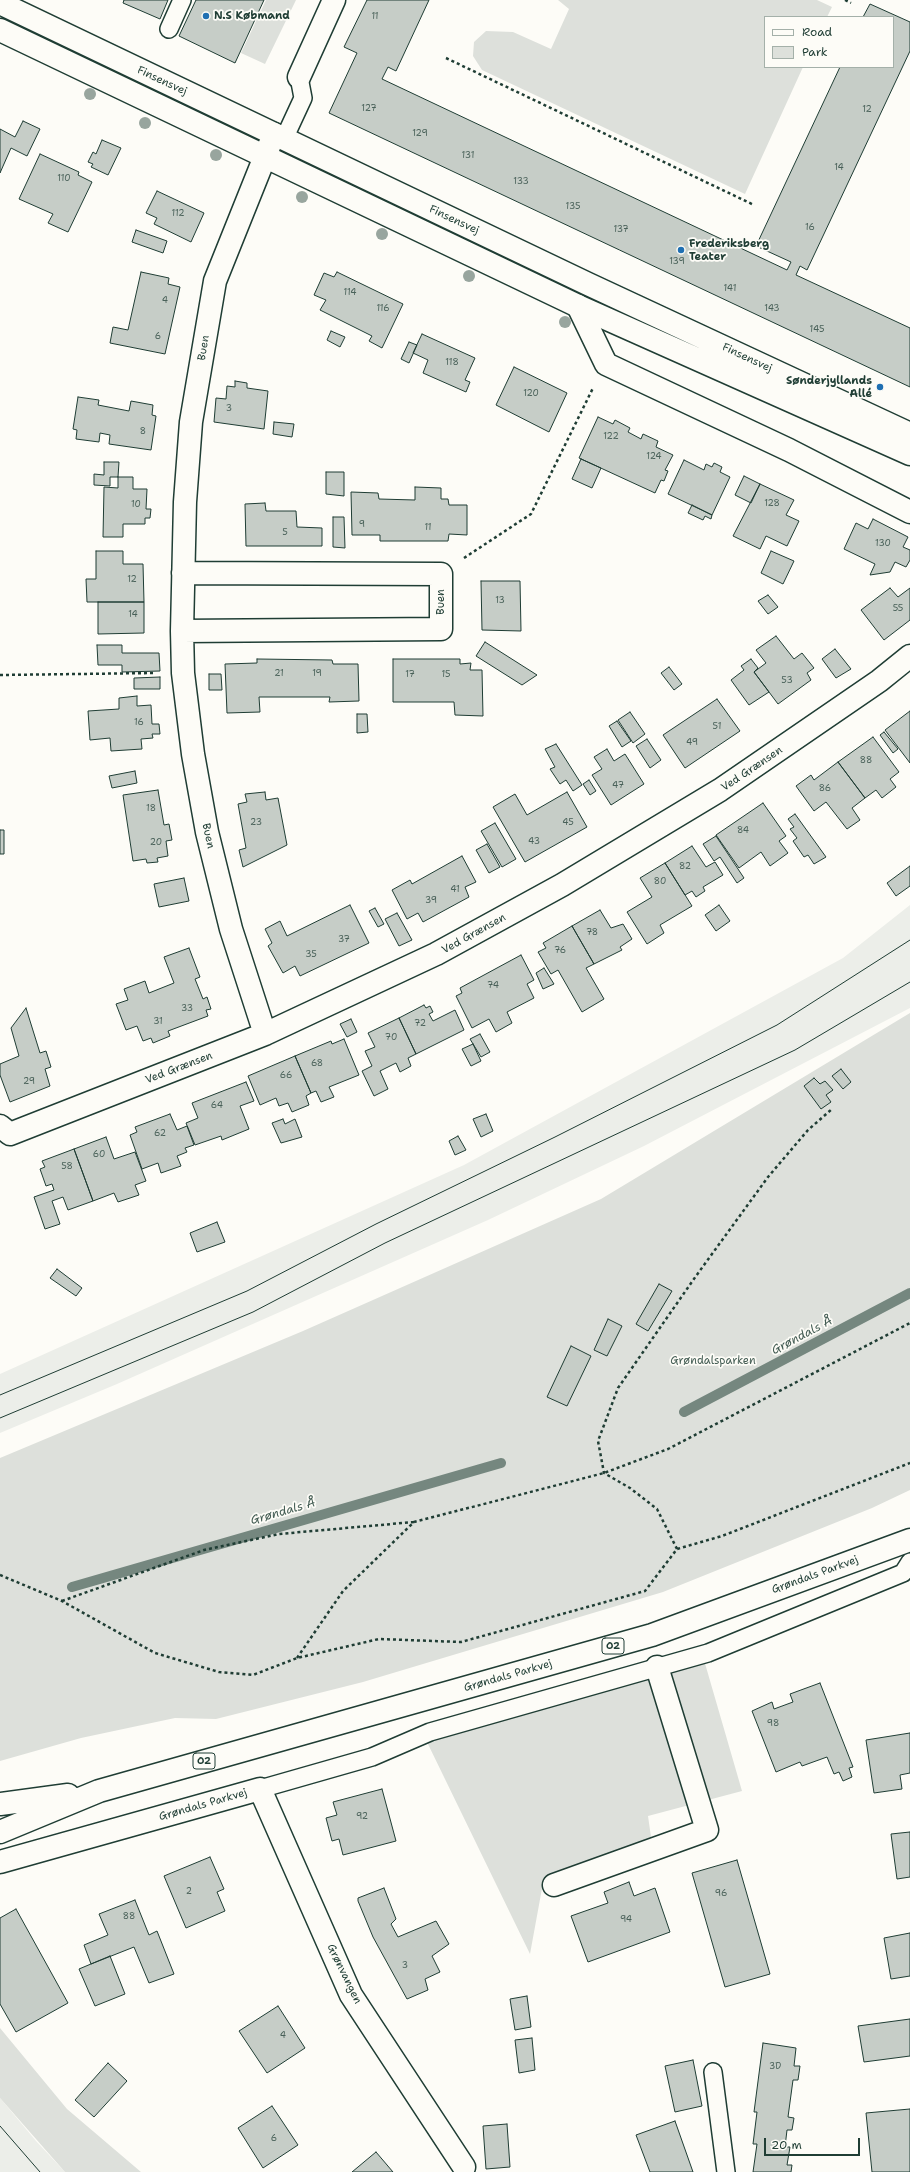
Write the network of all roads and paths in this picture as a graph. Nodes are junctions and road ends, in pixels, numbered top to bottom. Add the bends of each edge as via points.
1 (182, 0) edge
2 (334, 0) edge
3 (845, 0) edge
4 (0, 3) edge
5 (851, 3) dead end
6 (169, 29) dead end
7 (0, 30) edge
8 (446, 58) dead end
9 (299, 77) joint
10 (279, 136) junction
11 (265, 157) junction
12 (754, 205) dead end
13 (588, 284) junction
14 (578, 306) junction
15 (606, 364) junction
16 (910, 434) edge
17 (910, 454) edge
18 (910, 512) edge
19 (183, 573) junction
20 (440, 574) junction
21 (182, 631) junction
22 (910, 656) edge
23 (183, 673) junction
24 (0, 675) edge
25 (265, 1034) junction
26 (832, 1109) dead end
27 (0, 1126) edge
28 (910, 1323) edge
29 (910, 1463) edge
30 (604, 1474) junction
31 (414, 1522) junction
32 (910, 1540) edge
33 (677, 1549) junction
34 (910, 1562) edge
35 (0, 1575) edge
36 (62, 1601) junction
37 (297, 1658) junction
38 (657, 1668) junction
39 (260, 1789) junction
40 (99, 1791) junction
41 (0, 1804) edge
42 (0, 1832) edge
43 (0, 1862) edge
44 (554, 1885) dead end
45 (713, 2072) dead end
46 (464, 2167) dead end
47 (726, 2172) edge

1 - 6 lane
2 - 9 street
3 - 5 path
4 - 10 street, Finsensvej
7 - 11 street, Finsensvej
8 - 12 path
9 - 10 lane via 303,98
10 - 11 street, Buen
10 - 13 street, Finsensvej
11 - 14 street, Finsensvej
11 - 19 street, Buen via 215,281 191,422
13 - 14 street
13 - 16 street, Finsensvej
14 - 15 street
14 - 17 street, Finsensvej
15 - 18 street via 789,450
15 - 20 path via 531,514
19 - 20 street, Buen
19 - 21 street, Buen
20 - 21 street, Buen via 441,629
21 - 23 street, Buen
22 - 25 street, Ved Grænsen via 866,690 720,790 562,885 436,954
23 - 24 path
23 - 25 street, Buen via 193,754 207,832 230,929
25 - 27 street, Ved Grænsen via 10,1134
26 - 30 path via 808,1130 768,1177 618,1388 598,1441
28 - 30 path via 668,1449
29 - 33 path via 722,1536
30 - 31 path
30 - 33 path via 630,1488 657,1509
31 - 36 path via 279,1534 212,1549
31 - 37 path via 343,1591
32 - 40 street, Grøndals Parkvej / O2 via 652,1635
33 - 37 path via 645,1591 461,1642 379,1639
34 - 38 lane, Grøndals Parkvej via 904,1573 708,1653
35 - 36 path
36 - 37 path via 155,1653 219,1672 253,1675
38 - 39 lane, Grøndals Parkvej via 430,1732 372,1757
38 - 44 street via 707,1830
39 - 43 street, Grøndals Parkvej
39 - 46 street, Grønvangen via 351,1994
40 - 41 street, Grøndals Parkvej / O2
40 - 42 street, Grøndals Parkvej / O2
45 - 47 lane

